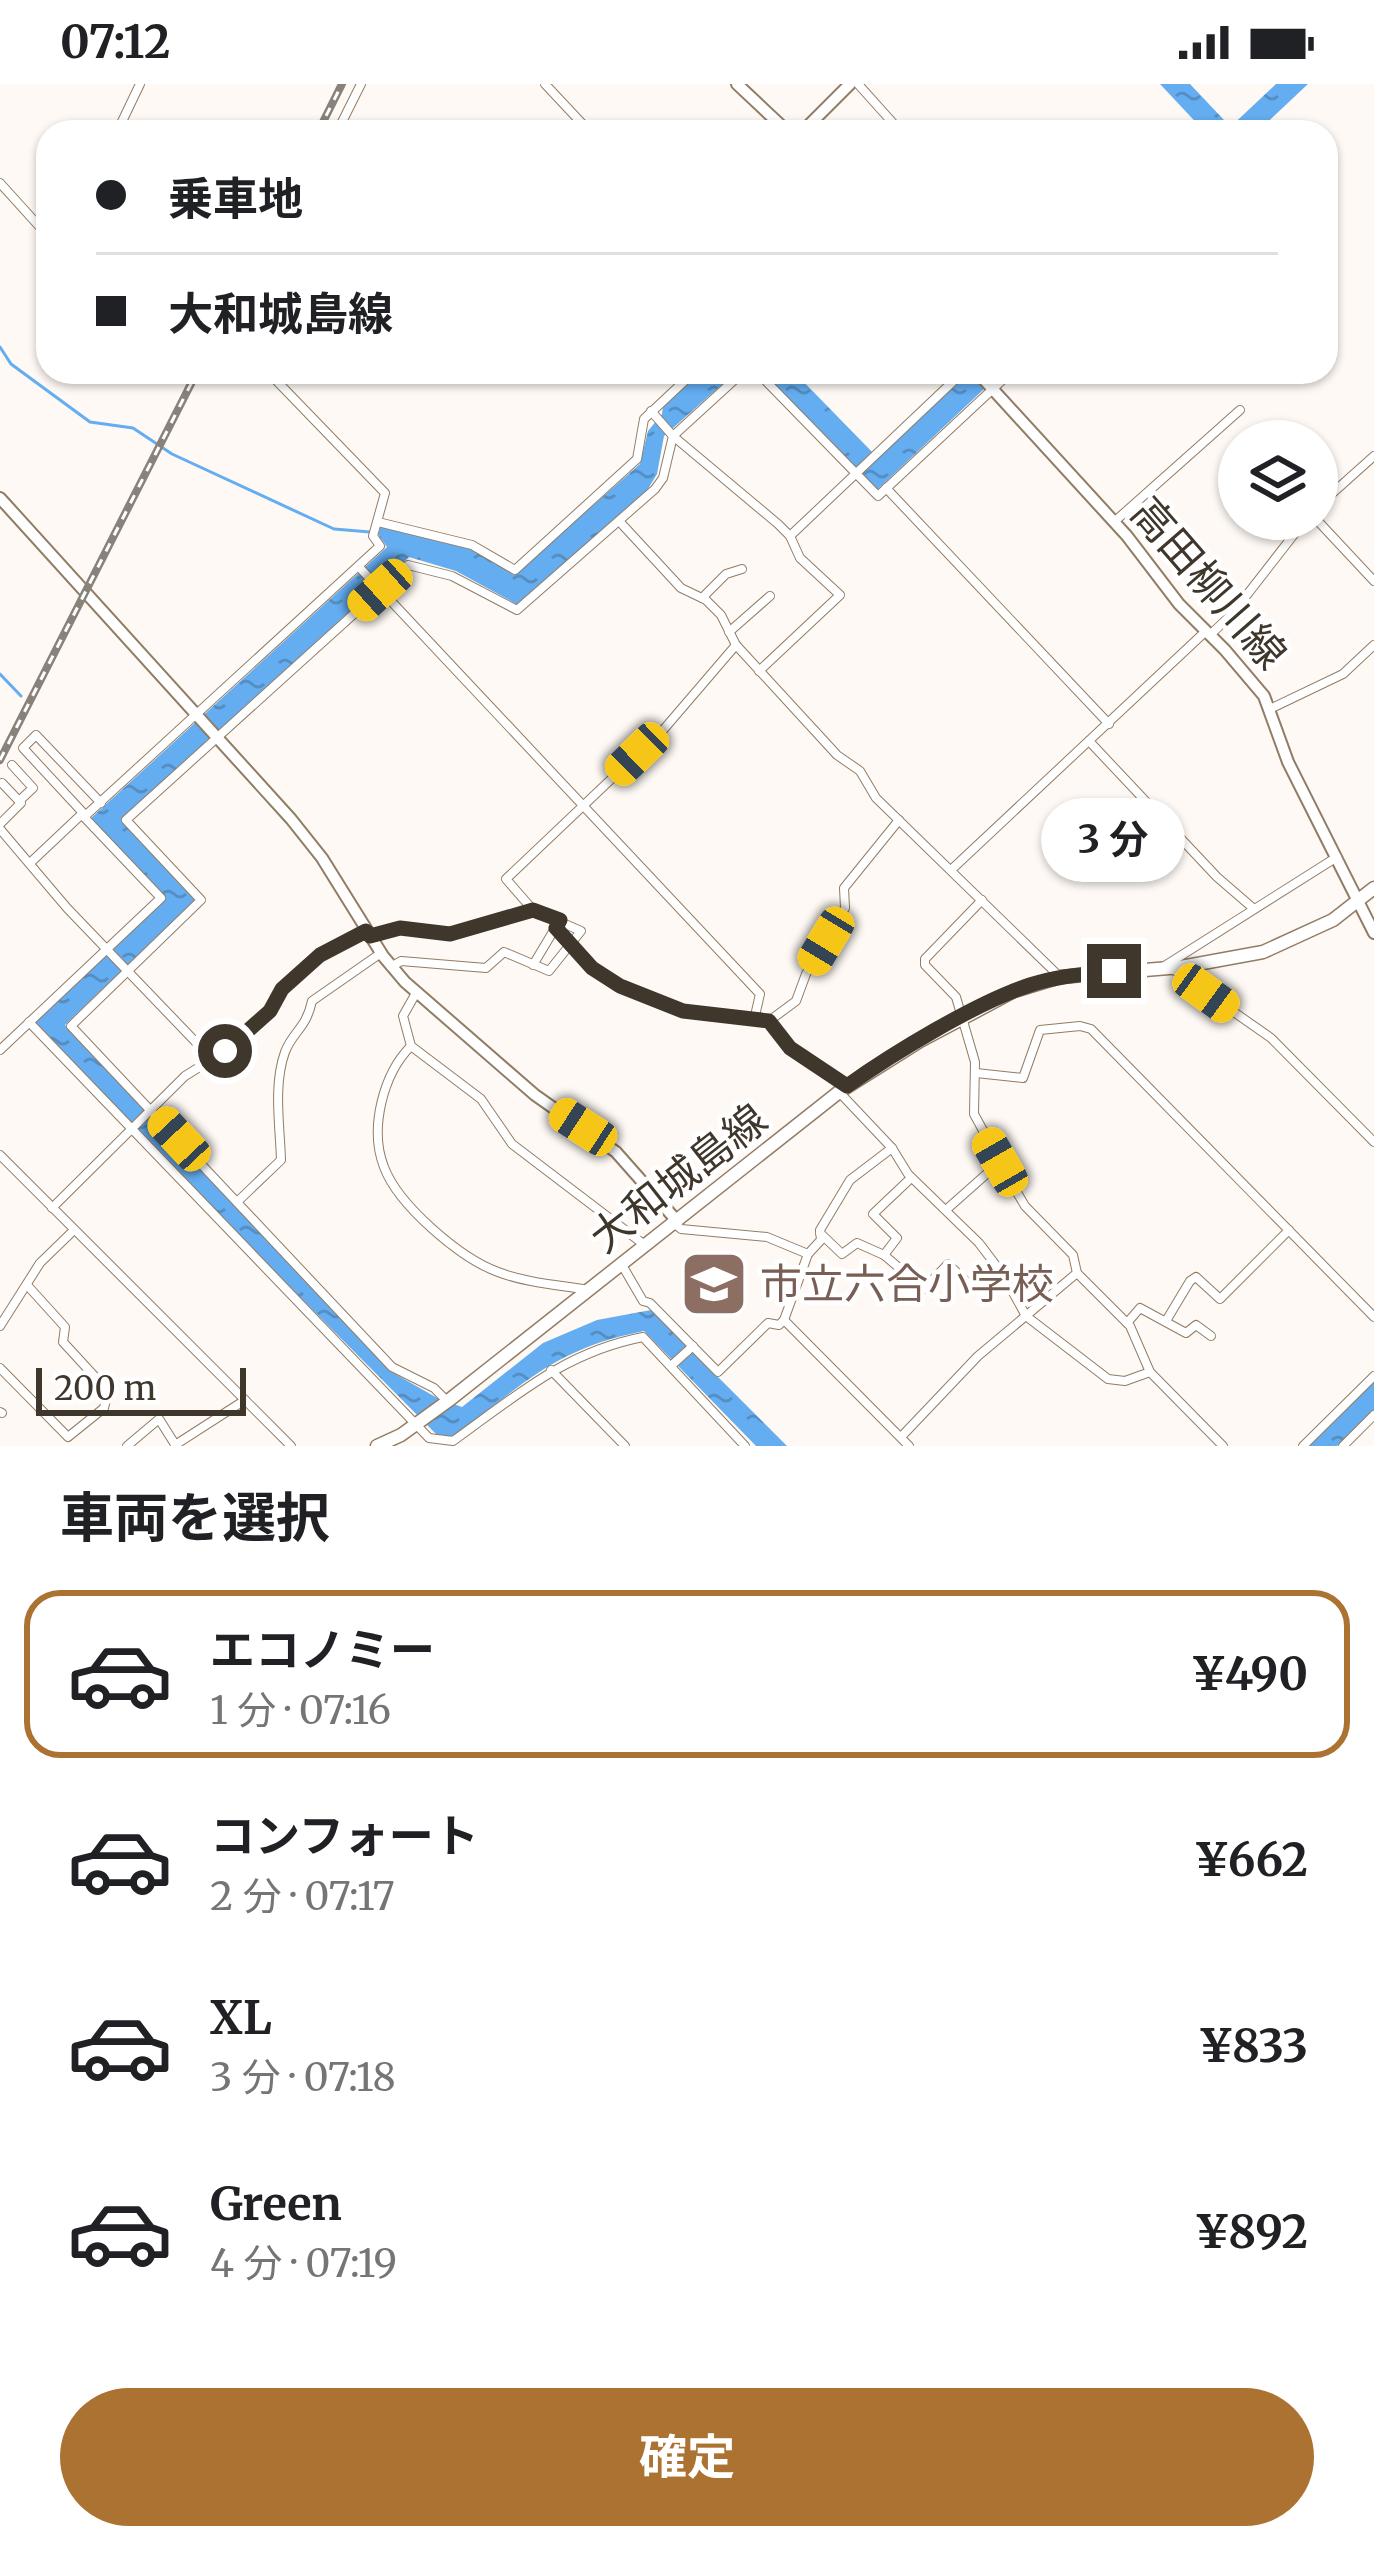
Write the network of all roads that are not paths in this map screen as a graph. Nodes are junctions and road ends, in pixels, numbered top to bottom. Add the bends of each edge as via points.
1 (140, 84) edge
2 (361, 84) edge
3 (545, 84) edge
4 (737, 84) edge
5 (854, 84) edge
6 (123, 120) edge
7 (343, 120) edge
8 (579, 120) edge
9 (775, 120) edge
10 (815, 120) edge
11 (889, 120) edge
12 (0, 183) edge
13 (36, 223) edge
14 (280, 384) edge
15 (681, 384) edge
16 (730, 384) edge
17 (768, 384) edge
18 (950, 384) edge
19 (995, 384) edge
20 (992, 386) junction
21 (1240, 410) dead end
22 (651, 411) junction
23 (673, 436) junction
24 (1374, 456) edge
25 (854, 476) junction
26 (886, 488) junction
27 (1338, 488) edge
28 (0, 498) edge
29 (619, 521) junction
30 (1114, 522) junction
31 (378, 523) junction
32 (790, 536) junction
33 (1290, 540) edge
34 (1336, 540) edge
35 (359, 567) junction
36 (742, 569) dead end
37 (1374, 580) edge
38 (380, 590) junction
39 (770, 596) dead end
40 (702, 598) junction
41 (729, 632) junction
42 (1208, 633) junction
43 (736, 645) junction
44 (1374, 645) edge
45 (760, 671) junction
46 (1270, 710) junction
47 (196, 716) junction
48 (1108, 724) junction
49 (216, 738) junction
50 (1089, 741) junction
51 (12, 765) dead end
52 (2, 783) edge
53 (19, 801) junction
54 (100, 803) junction
55 (583, 806) junction
56 (85, 815) junction
57 (899, 820) junction
58 (0, 827) edge
59 (1337, 857) junction
60 (30, 863) junction
61 (951, 870) junction
62 (1374, 888) edge
63 (982, 900) junction
64 (1359, 901) junction
65 (1254, 909) junction
66 (533, 910) junction
67 (558, 924) junction
68 (368, 933) junction
69 (1374, 933) edge
70 (572, 942) junction
71 (106, 950) junction
72 (381, 953) junction
73 (533, 965) junction
74 (391, 967) junction
75 (1166, 968) junction
76 (125, 970) junction
77 (1060, 977) junction
78 (416, 993) junction
79 (963, 1018) junction
80 (754, 1020) junction
81 (769, 1021) junction
82 (29, 1022) junction
83 (411, 1046) junction
84 (0, 1050) edge
85 (212, 1059) junction
86 (976, 1073) junction
87 (843, 1089) junction
88 (149, 1108) junction
89 (128, 1129) junction
90 (1374, 1142) edge
91 (892, 1148) junction
92 (0, 1155) edge
93 (1000, 1162) junction
94 (911, 1178) junction
95 (237, 1202) junction
96 (52, 1208) junction
97 (947, 1210) junction
98 (676, 1222) junction
99 (74, 1230) junction
100 (1289, 1230) junction
101 (820, 1233) junction
102 (646, 1246) junction
103 (808, 1254) junction
104 (884, 1255) junction
105 (622, 1265) junction
106 (1078, 1273) junction
107 (1004, 1276) junction
108 (27, 1285) junction
109 (589, 1290) junction
110 (1026, 1316) junction
111 (1374, 1317) edge
112 (784, 1320) junction
113 (1166, 1321) junction
114 (1127, 1323) junction
115 (0, 1326) edge
116 (1210, 1336) dead end
117 (692, 1346) junction
118 (674, 1364) junction
119 (0, 1368) edge
120 (551, 1370) junction
121 (1150, 1372) junction
122 (1374, 1376) edge
123 (245, 1400) junction
124 (448, 1401) junction
125 (1374, 1415) edge
126 (417, 1425) junction
127 (901, 1437) junction
128 (394, 1443) edge
129 (127, 1446) edge
130 (176, 1446) edge
131 (290, 1446) edge
132 (377, 1446) edge
133 (625, 1446) edge
134 (745, 1446) edge
135 (909, 1446) edge
136 (1222, 1446) edge
137 (1303, 1446) edge
138 (1342, 1446) edge

1 - 6 street
2 - 7 street
3 - 8 street
4 - 9 street
5 - 10 street
5 - 11 street
12 - 13 street
14 - 31 street via 385,494
15 - 22 street
16 - 23 street
17 - 25 street
18 - 25 street
19 - 20 street
20 - 26 street
20 - 30 street, 高田柳川線
21 - 30 street
22 - 23 street
22 - 31 street via 637,459 515,570 472,545
23 - 29 street via 663,478
23 - 32 street
24 - 27 street
25 - 26 street via 878,496
25 - 32 street
26 - 48 street
28 - 47 street
29 - 38 street via 517,610 413,563
29 - 40 street via 681,587
30 - 42 street, 高田柳川線
31 - 35 street via 373,536 380,546
32 - 45 street via 800,558 840,596
33 - 42 street
34 - 37 street
35 - 38 street
35 - 47 street
36 - 40 street
38 - 49 street
38 - 55 street
39 - 41 street
40 - 41 street
41 - 43 street
42 - 46 street, 高田柳川線
42 - 48 street
43 - 45 street
43 - 55 street
44 - 46 street via 1343,674
45 - 57 street
46 - 59 street, 高田柳川線
47 - 49 street
47 - 54 street
48 - 50 street
49 - 68 street via 309,840
49 - 76 street via 126,820 201,900
50 - 61 street
50 - 65 street
51 - 53 street via 33,788
52 - 53 street
53 - 58 street
54 - 56 street
54 - 56 street via 36,735 23,748
55 - 66 street via 506,879
55 - 80 street via 760,994
56 - 60 street
56 - 71 street via 160,898
57 - 61 street
57 - 81 street via 844,888 845,908 796,1000
58 - 60 street
59 - 64 street, 高田柳川線
59 - 65 street
60 - 71 street
61 - 63 street
62 - 64 main road, 大和城島線
63 - 77 street
63 - 79 street via 925,959
64 - 69 street, 高田柳川線
64 - 75 main road, 大和城島線 via 1263,952
65 - 75 street
66 - 67 street
66 - 68 street via 450,934
67 - 70 street via 581,932
67 - 73 street
68 - 72 street
68 - 85 street via 320,955
70 - 73 street via 549,971
70 - 80 street via 620,986 683,1011
71 - 76 street
71 - 82 street
72 - 74 street
72 - 95 street via 312,1001 280,1069 280,1160
73 - 74 street via 504,952 486,968 401,961
74 - 78 street
75 - 77 main road, 大和城島線
75 - 90 street via 1271,1038
76 - 85 street
76 - 88 street via 71,1025
77 - 79 main road, 大和城島線
78 - 83 street via 404,1016
78 - 98 street via 616,1152
79 - 86 street
79 - 87 main road, 大和城島線
80 - 81 street
81 - 87 street
82 - 84 street
82 - 89 street
83 - 102 street via 481,1099 512,1144
83 - 109 street via 393,1068 381,1110 380,1152 392,1184 461,1254 524,1280
85 - 88 street
86 - 93 street via 974,1114
86 - 100 street via 1023,1078 1040,1030 1091,1029
87 - 91 street
87 - 98 main road, 大和城島線
88 - 89 street
88 - 95 street
89 - 96 street
89 - 126 street
91 - 94 street
91 - 101 street via 850,1180
92 - 96 street
93 - 97 street
93 - 106 street via 1025,1206 1073,1255
94 - 97 street
94 - 104 street via 873,1214 897,1238
95 - 124 street via 392,1367
96 - 99 street
97 - 107 street
98 - 102 main road, 大和城島線
98 - 103 street via 681,1229 767,1237
99 - 108 street
99 - 123 street
100 - 111 street
100 - 113 street via 1220,1299 1196,1277 1190,1281
101 - 103 street
101 - 104 street via 842,1254 856,1243
102 - 105 main road, 大和城島線
103 - 112 street
104 - 107 street via 924,1289 948,1264 973,1288
105 - 109 main road, 大和城島線
105 - 117 street via 643,1301
106 - 110 street
106 - 114 street
107 - 110 street
108 - 115 street
108 - 119 street via 65,1327 63,1342 108,1390 104,1408 68,1437
109 - 124 main road, 大和城島線
110 - 121 street via 1108,1379
110 - 127 street
112 - 117 street via 768,1323 718,1372
112 - 127 street
113 - 114 street via 1140,1308
113 - 116 street
114 - 121 street
117 - 118 street
118 - 120 street via 643,1337 602,1345
118 - 134 street
120 - 126 street via 453,1441 429,1438
120 - 133 street
121 - 136 street
122 - 137 street
123 - 130 street
123 - 131 street
124 - 126 main road, 大和城島線
125 - 138 street
126 - 128 main road, 大和城島線
127 - 135 street
128 - 132 main road, 大和城島線
129 - 130 street via 160,1419

